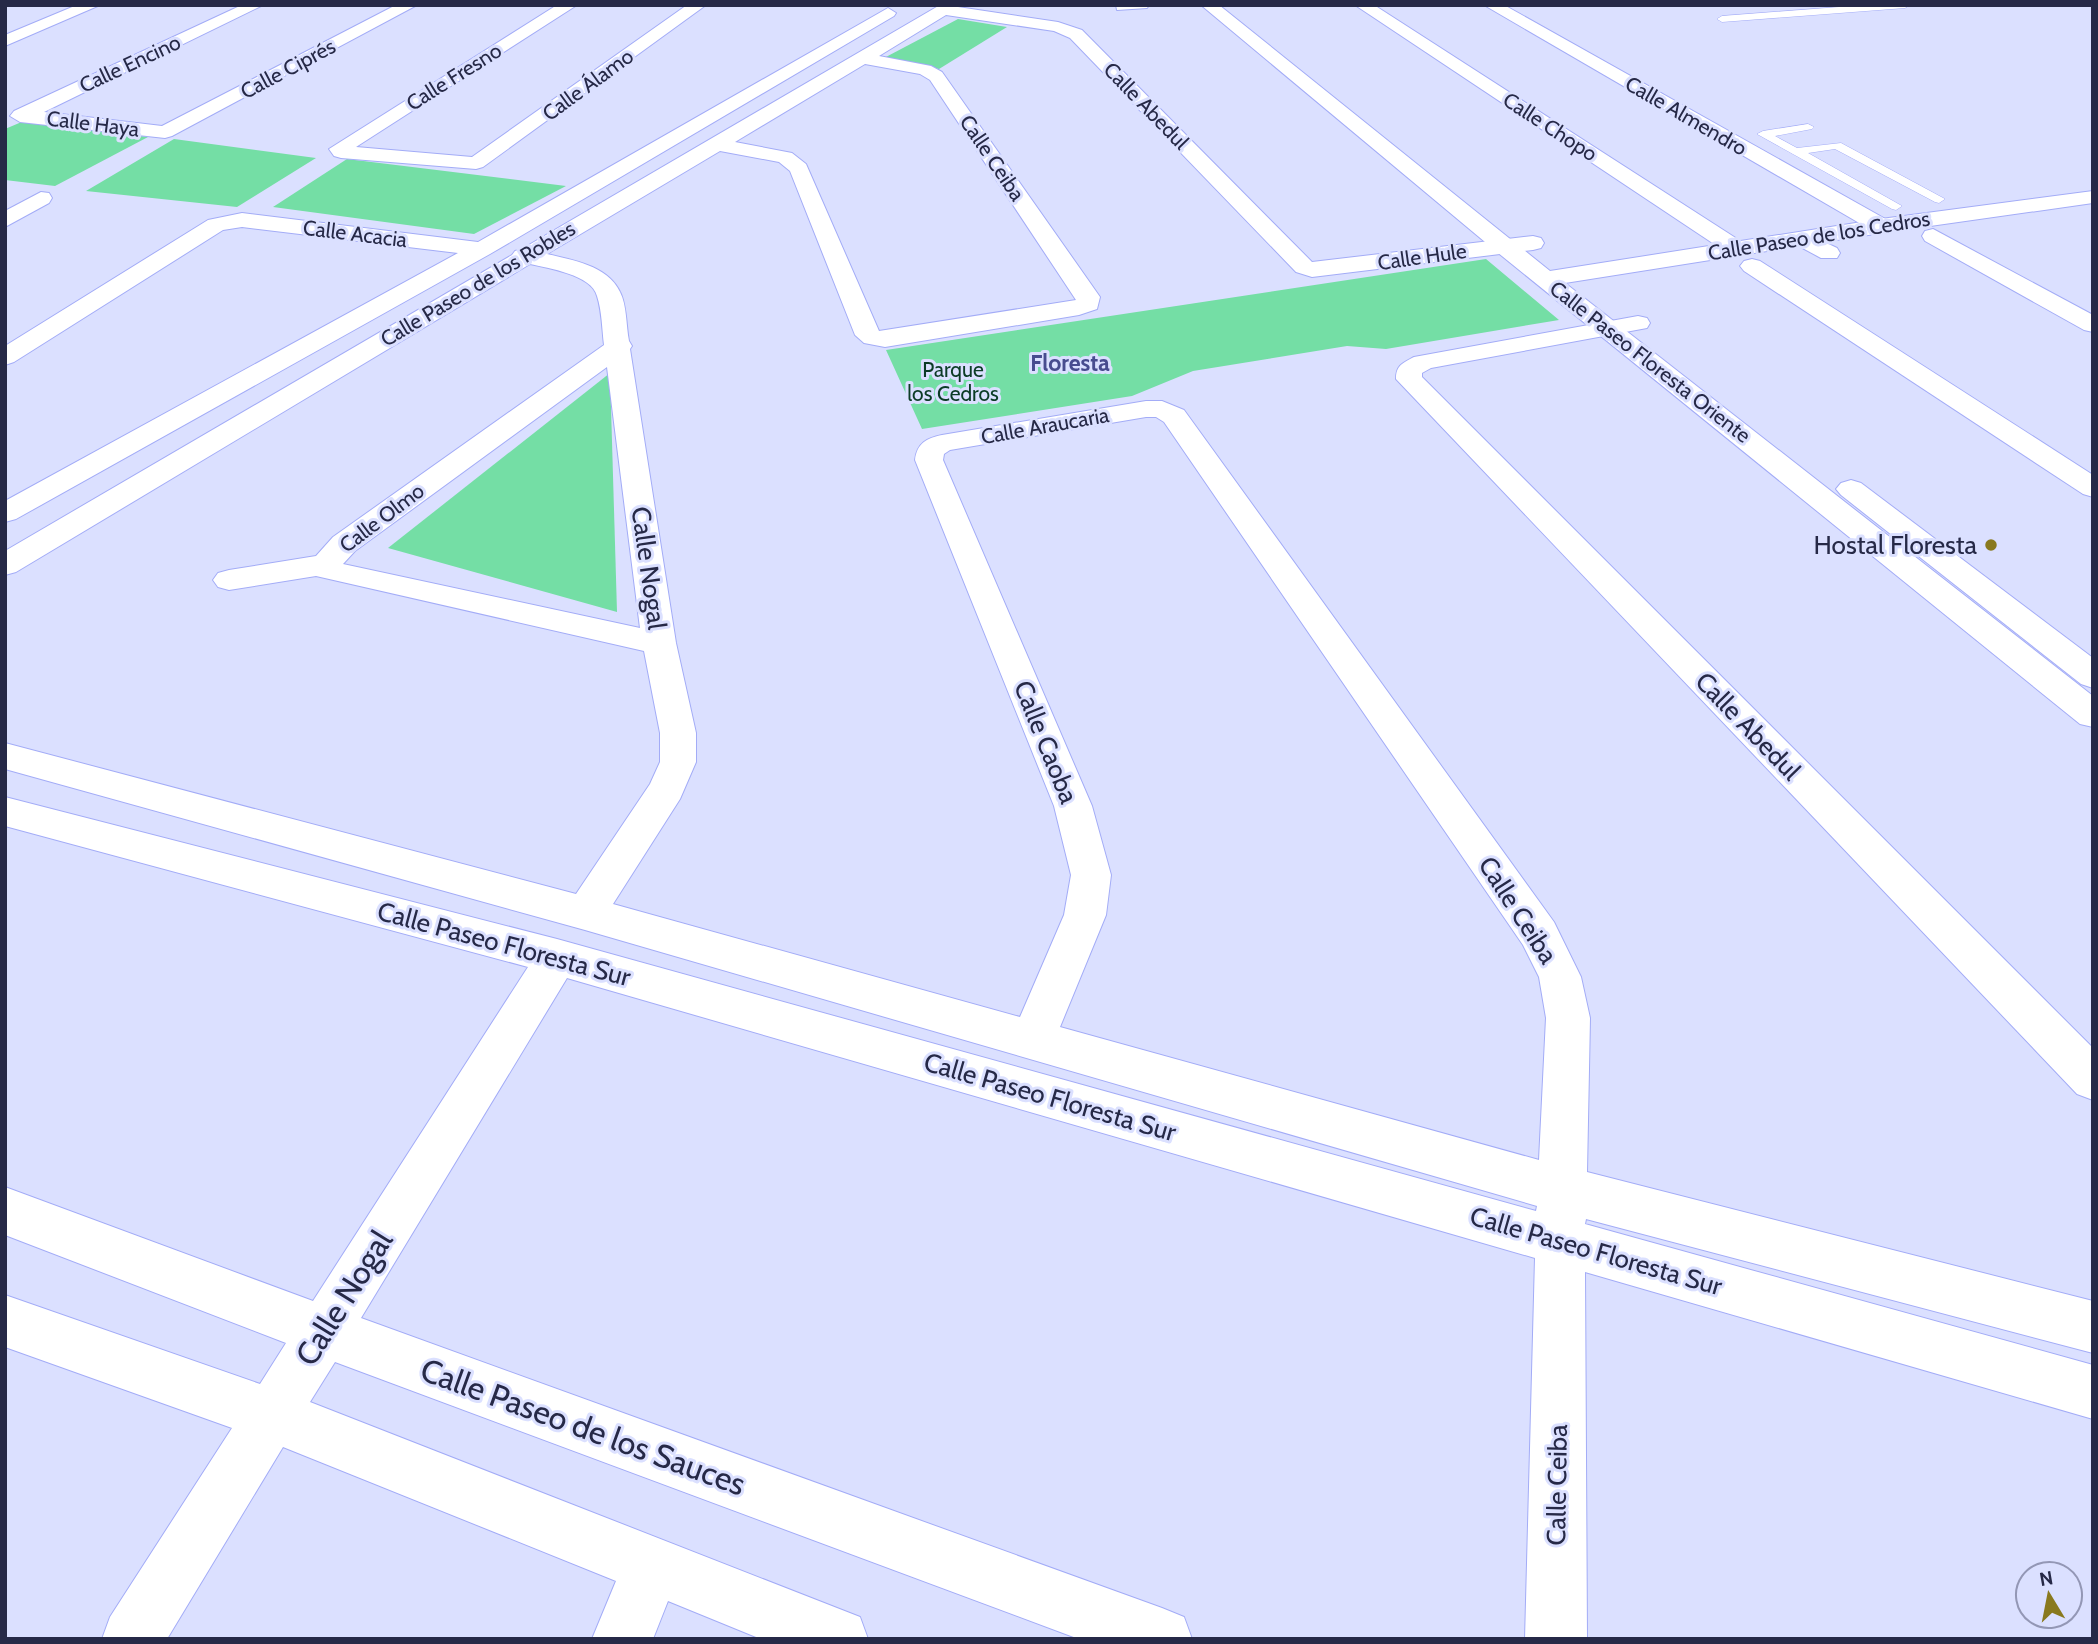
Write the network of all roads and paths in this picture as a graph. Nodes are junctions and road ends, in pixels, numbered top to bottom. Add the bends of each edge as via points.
1 (69, 5) edge
2 (92, 5) edge
3 (256, 5) edge
4 (409, 5) edge
5 (569, 5) edge
6 (698, 5) edge
7 (902, 5) edge
8 (1141, 5) edge
9 (1209, 5) edge
10 (1231, 5) edge
11 (1363, 5) edge
12 (1492, 5) edge
13 (1905, 5) edge
14 (1123, 7) dead end
15 (948, 8) edge
16 (1722, 19) dead end
17 (5, 31) edge
18 (5, 41) edge
19 (863, 58) junction
20 (776, 76) junction
21 (821, 84) junction
22 (13, 119) edge
23 (1364, 121) junction
24 (1808, 127) dead end
25 (166, 132) joint
26 (716, 144) junction
27 (1796, 151) junction
28 (1759, 157) junction
29 (476, 163) joint
30 (5, 193) edge
31 (2093, 197) edge
32 (1939, 199) dead end
33 (1896, 206) dead end
34 (2093, 213) edge
35 (5, 220) edge
36 (1881, 226) junction
37 (1933, 236) junction
38 (1803, 239) junction
39 (1533, 243) junction
40 (1505, 247) junction
41 (482, 249) junction
42 (1829, 253) junction
43 (523, 256) junction
44 (1745, 257) junction
45 (1312, 270) joint
46 (1562, 282) junction
47 (1595, 289) junction
48 (349, 323) junction
49 (1638, 323) junction
50 (2093, 325) edge
51 (1608, 328) junction
52 (396, 332) junction
53 (619, 346) junction
54 (1681, 356) dead end
55 (5, 357) edge
56 (1162, 409) joint
57 (929, 450) joint
58 (1833, 474) dead end
59 (2093, 488) edge
60 (5, 513) edge
61 (326, 564) junction
62 (5, 565) edge
63 (229, 580) dead end
64 (659, 643) junction
65 (2091, 702) edge
66 (5, 756) edge
67 (5, 811) edge
68 (403, 864) junction
69 (368, 907) junction
70 (585, 914) junction
71 (557, 957) junction
72 (786, 970) junction
73 (758, 1014) junction
74 (1033, 1039) junction
75 (2093, 1080) edge
76 (1563, 1190) junction
77 (5, 1211) edge
78 (1560, 1241) junction
79 (5, 1321) edge
80 (2093, 1327) edge
81 (323, 1331) junction
82 (2093, 1392) edge
83 (271, 1415) junction
84 (653, 1564) junction
85 (132, 1639) edge
86 (622, 1639) edge
87 (838, 1639) edge
88 (1162, 1639) edge
89 (1556, 1639) edge

1 - 17 street
2 - 18 street
3 - 22 street, Calle Encino
4 - 25 street, Calle Ciprés
5 - 29 street, Calle Fresno via 339,149
6 - 29 street, Calle Álamo
7 - 20 street, Calle Paseo de los Robles
8 - 14 street
9 - 23 street, Calle Paseo Floresta Oriente
10 - 23 street, Calle Paseo Floresta Oriente
11 - 44 street, Calle Chopo
12 - 28 street, Calle Almendro
13 - 16 lane
15 - 19 street, Calle Paseo de los Robles
15 - 45 street, Calle Abedul via 1076,34 1304,267
19 - 21 street, Calle Paseo de los Robles
19 - 26 street, Calle Ceiba via 936,76 1088,297 1088,304 1079,309 873,338 799,168 785,157
20 - 21 street
20 - 41 street, Calle Paseo de los Robles
21 - 26 street, Calle Paseo de los Robles
22 - 25 street, Calle Haya
23 - 39 street, Calle Paseo Floresta Oriente
23 - 40 street, Calle Paseo Floresta Oriente
24 - 27 lane via 1763,134
26 - 43 street, Calle Paseo de los Robles
27 - 28 lane
27 - 32 lane via 1837,145
27 - 33 lane
28 - 36 street, Calle Almendro
30 - 35 street via 41,198
31 - 36 street, Calle Paseo de los Cedros
34 - 37 street, Calle Paseo de los Cedros
36 - 38 street, Calle Paseo de los Cedros
37 - 42 street, Calle Paseo de los Cedros
37 - 50 street
38 - 42 street
38 - 44 street, Calle Paseo de los Cedros
39 - 40 street, Calle Hule
39 - 46 street, Calle Paseo Floresta Oriente
40 - 45 street, Calle Hule
40 - 46 street, Calle Paseo Floresta Oriente
41 - 48 street, Calle Paseo de los Robles
41 - 55 street, Calle Acacia via 228,221
42 - 44 street, Calle Paseo de los Cedros
43 - 52 street, Calle Paseo de los Robles
43 - 53 street, Calle Nogal via 581,271 604,283
44 - 46 street, Calle Paseo de los Cedros
44 - 47 street, Calle Paseo de los Cedros
44 - 59 street, Calle Chopo
46 - 47 street, Calle Paseo Floresta Oriente
46 - 51 street, Calle Paseo Floresta Oriente
47 - 49 street, Calle Paseo Floresta Oriente
48 - 52 street
48 - 60 street, Calle Paseo de los Robles
49 - 51 street
49 - 54 street, Calle Paseo Floresta Oriente
51 - 65 street, Calle Paseo Floresta Oriente
51 - 75 street, Calle Abedul via 1423,362 1409,370 1409,379
52 - 62 street, Calle Paseo de los Robles
53 - 61 street, Calle Olmo via 344,544
53 - 64 street, Calle Nogal
56 - 57 street, Calle Araucaria via 942,443
56 - 76 street, Calle Ceiba via 1174,416 1539,934 1560,977 1569,1018
57 - 74 street, Calle Caoba via 929,460 1073,806 1091,875 1085,915
58 - 65 street, Calle Paseo Floresta Oriente
61 - 63 street
61 - 64 street, Calle Olmo via 335,572
64 - 70 street, Calle Nogal via 678,733 678,762 667,789
66 - 68 street, Calle Paseo Floresta Sur
67 - 69 street, Calle Paseo Floresta Sur
68 - 69 street
68 - 70 street, Calle Paseo Floresta Sur
69 - 71 street, Calle Paseo Floresta Sur
70 - 72 street, Calle Paseo Floresta Sur
71 - 73 street, Calle Paseo Floresta Sur
71 - 81 street, Calle Nogal
72 - 73 street
72 - 74 street, Calle Paseo Floresta Sur
73 - 78 street, Calle Paseo Floresta Sur
74 - 76 street, Calle Paseo Floresta Sur
76 - 78 street, Calle Ceiba
76 - 80 street, Calle Paseo Floresta Sur
77 - 81 street, Calle Paseo de los Sauces
78 - 82 street, Calle Paseo Floresta Sur
78 - 89 street, Calle Ceiba
79 - 83 street
81 - 83 street, Calle Nogal
81 - 88 street, Calle Paseo de los Sauces
83 - 84 street
83 - 85 street, Calle Nogal
84 - 86 street
84 - 87 street

